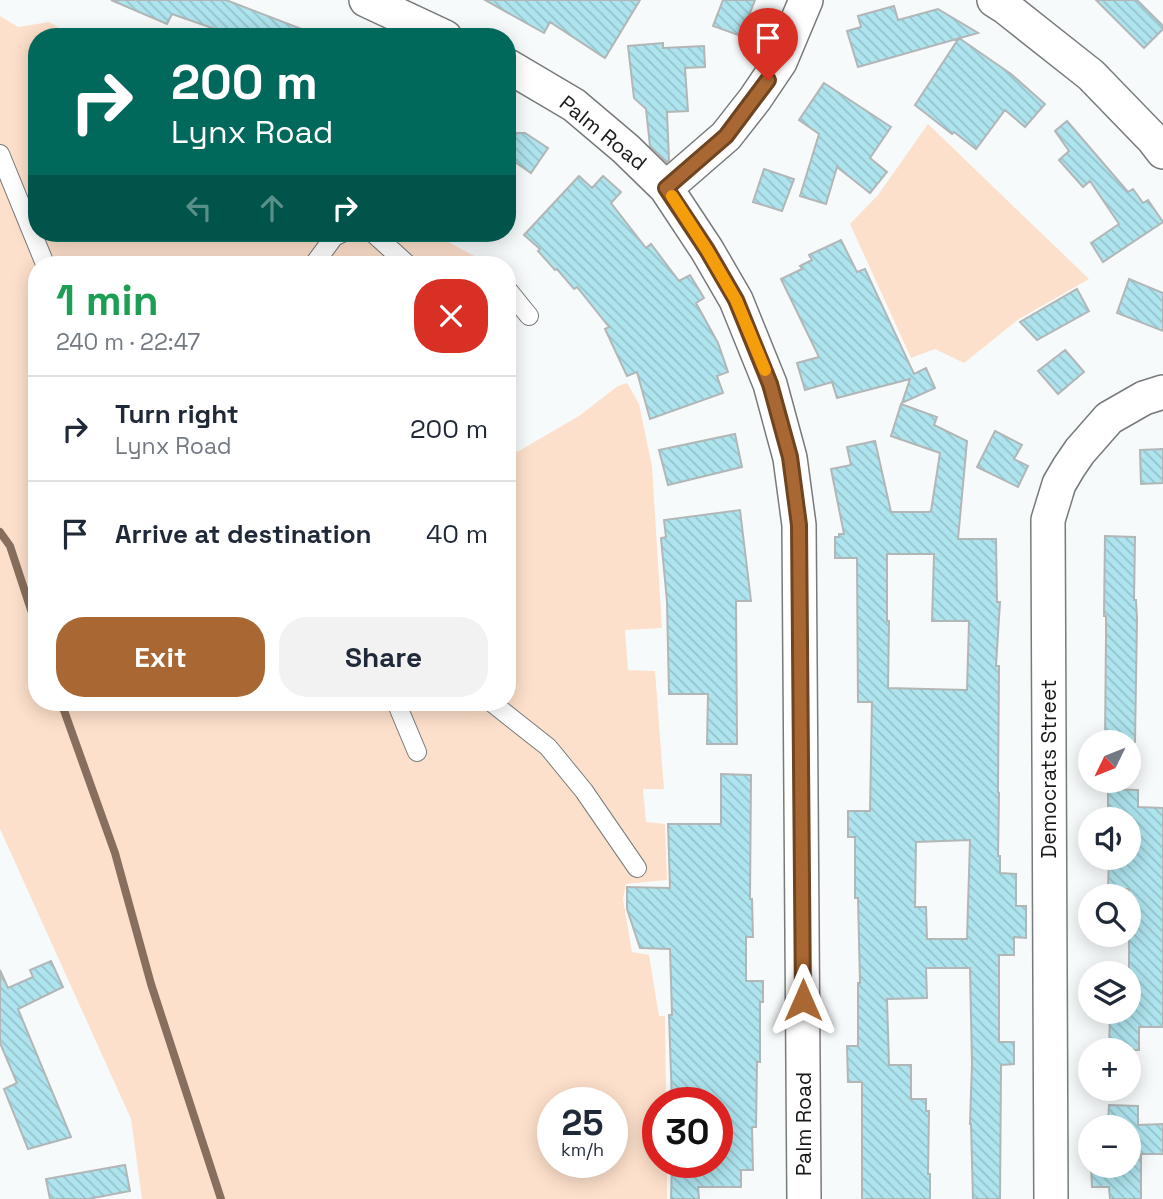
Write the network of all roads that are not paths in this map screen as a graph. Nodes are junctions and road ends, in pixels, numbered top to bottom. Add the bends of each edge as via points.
1 (366, 0) edge
2 (806, 0) edge
3 (994, 0) edge
4 (426, 28) edge
5 (516, 71) edge
6 (1163, 152) edge
7 (0, 154) edge
8 (666, 188) junction
9 (28, 222) edge
10 (383, 242) edge
11 (398, 256) edge
12 (516, 300) edge
13 (529, 316) dead end
14 (1163, 392) edge
15 (401, 711) edge
16 (502, 711) edge
17 (417, 752) dead end
18 (638, 868) dead end
19 (804, 1199) edge
20 (1051, 1199) edge

1 - 4 street
2 - 8 street via 780,62 755,99 726,136
3 - 6 street via 1091,75
5 - 8 street, Palm Road via 575,105
7 - 9 lane
8 - 19 street, Palm Road via 736,300 770,384 790,457 799,525
10 - 11 lane
12 - 13 lane
14 - 20 street, Democrats Street via 1109,418 1069,467 1048,520
15 - 17 lane
16 - 18 lane via 548,747

